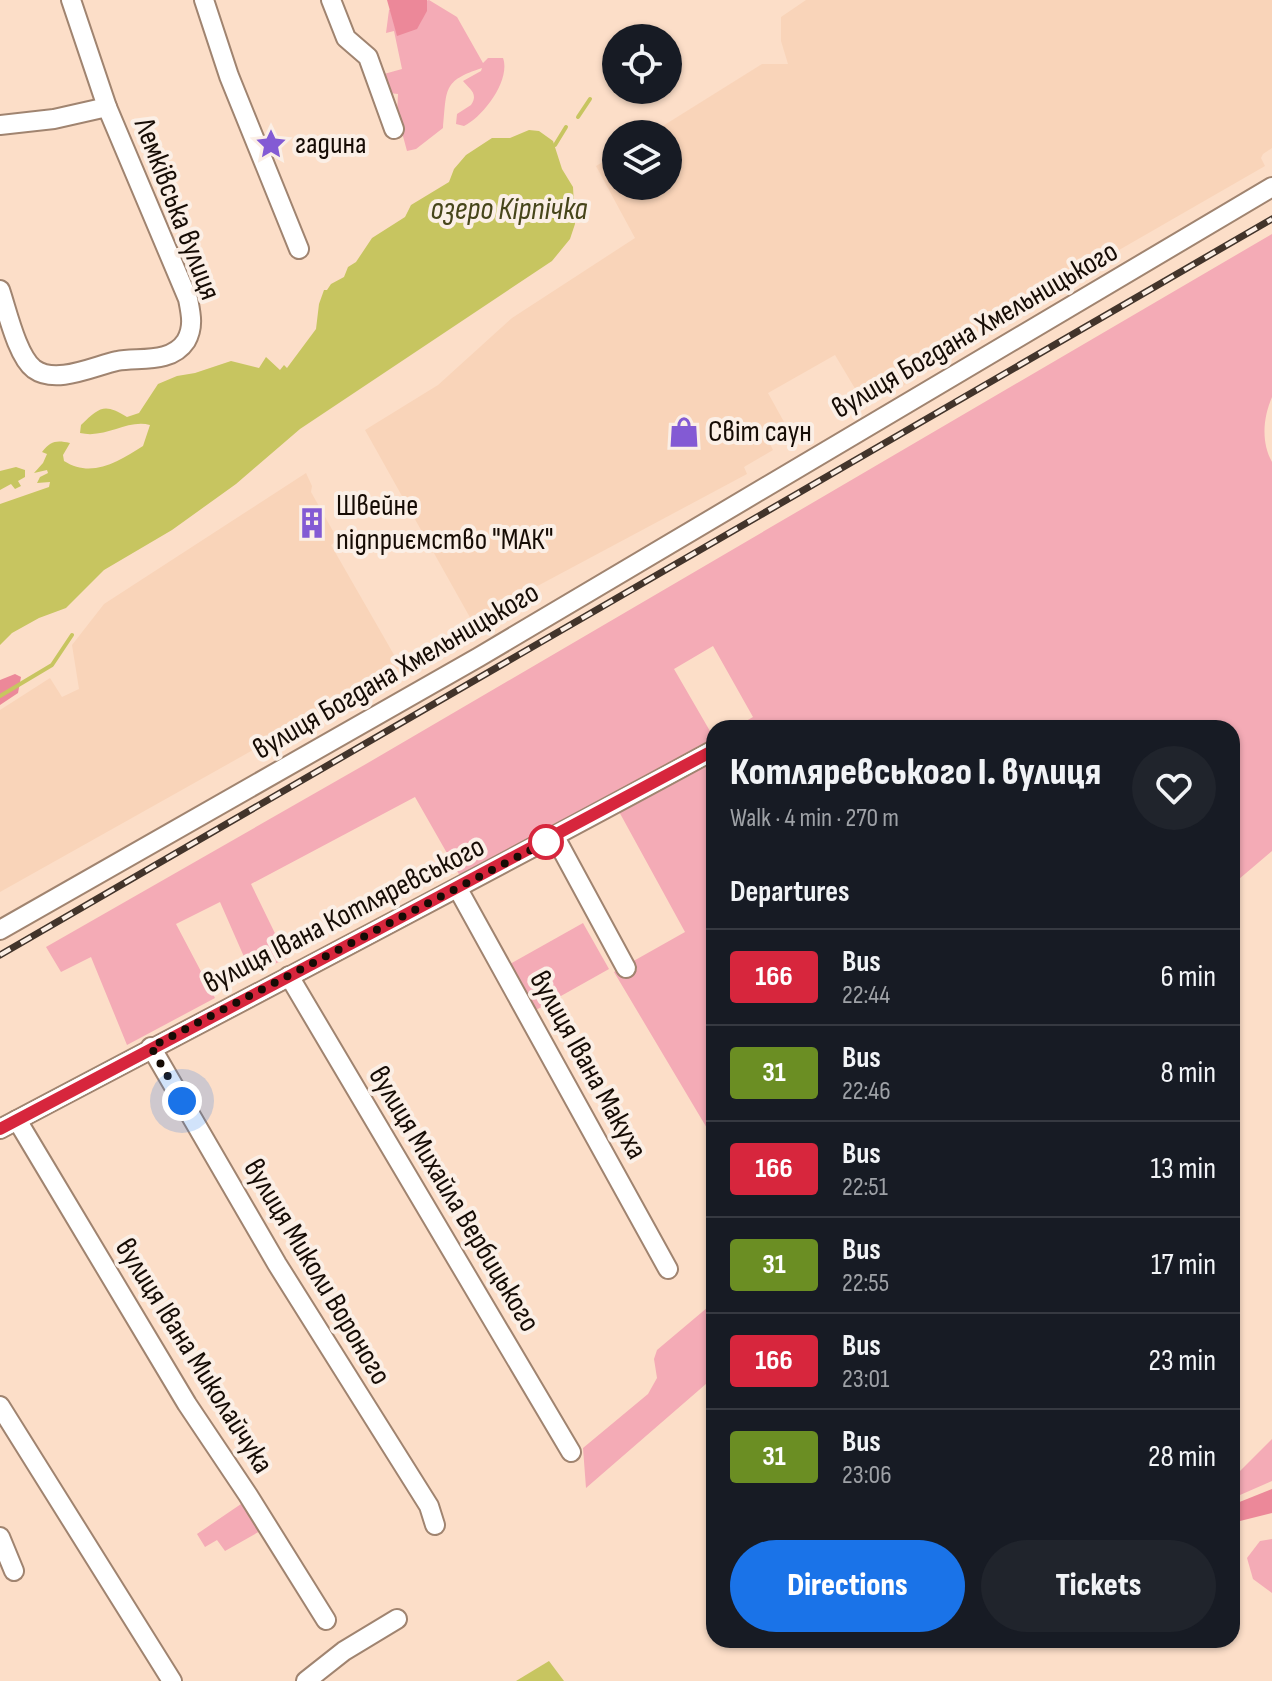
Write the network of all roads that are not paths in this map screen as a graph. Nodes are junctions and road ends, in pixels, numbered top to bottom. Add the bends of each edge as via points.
1 (71, 0) edge
2 (204, 0) edge
3 (331, 0) edge
4 (107, 107) junction
5 (0, 125) edge
6 (394, 129) dead end
7 (1272, 187) edge
8 (299, 249) dead end
9 (0, 290) edge
10 (706, 754) edge
11 (555, 837) junction
12 (458, 889) junction
13 (0, 930) edge
14 (626, 968) dead end
15 (289, 976) junction
16 (151, 1047) junction
17 (8, 1124) edge
18 (668, 1269) dead end
19 (0, 1406) edge
20 (571, 1452) dead end
21 (435, 1525) dead end
22 (0, 1537) edge
23 (14, 1571) dead end
24 (397, 1619) dead end
25 (326, 1620) dead end
26 (172, 1681) edge
27 (306, 1681) edge

1 - 4 street, Лемківська вулиця
2 - 8 street
3 - 6 street via 346,38 368,57
4 - 5 street
4 - 9 street, Лемківська вулиця via 188,299 192,317 185,343 143,361 43,373 26,359
7 - 13 street, вулиця Богдана Хмельницького via 493,649
10 - 11 street, вулиця Івана Котляревського
11 - 12 street, вулиця Івана Котляревського
11 - 14 street
12 - 15 street, вулиця Івана Котляревського
12 - 18 street, вулиця Івана Макуха
15 - 16 street, вулиця Івана Котляревського
15 - 20 street, вулиця Михайла Вербицького
16 - 17 street, вулиця Івана Котляревського
16 - 21 street, вулиця Миколи Вороного via 277,1264 429,1506
17 - 25 street, вулиця Івана Миколайчука
19 - 26 street
22 - 23 street
24 - 27 street

